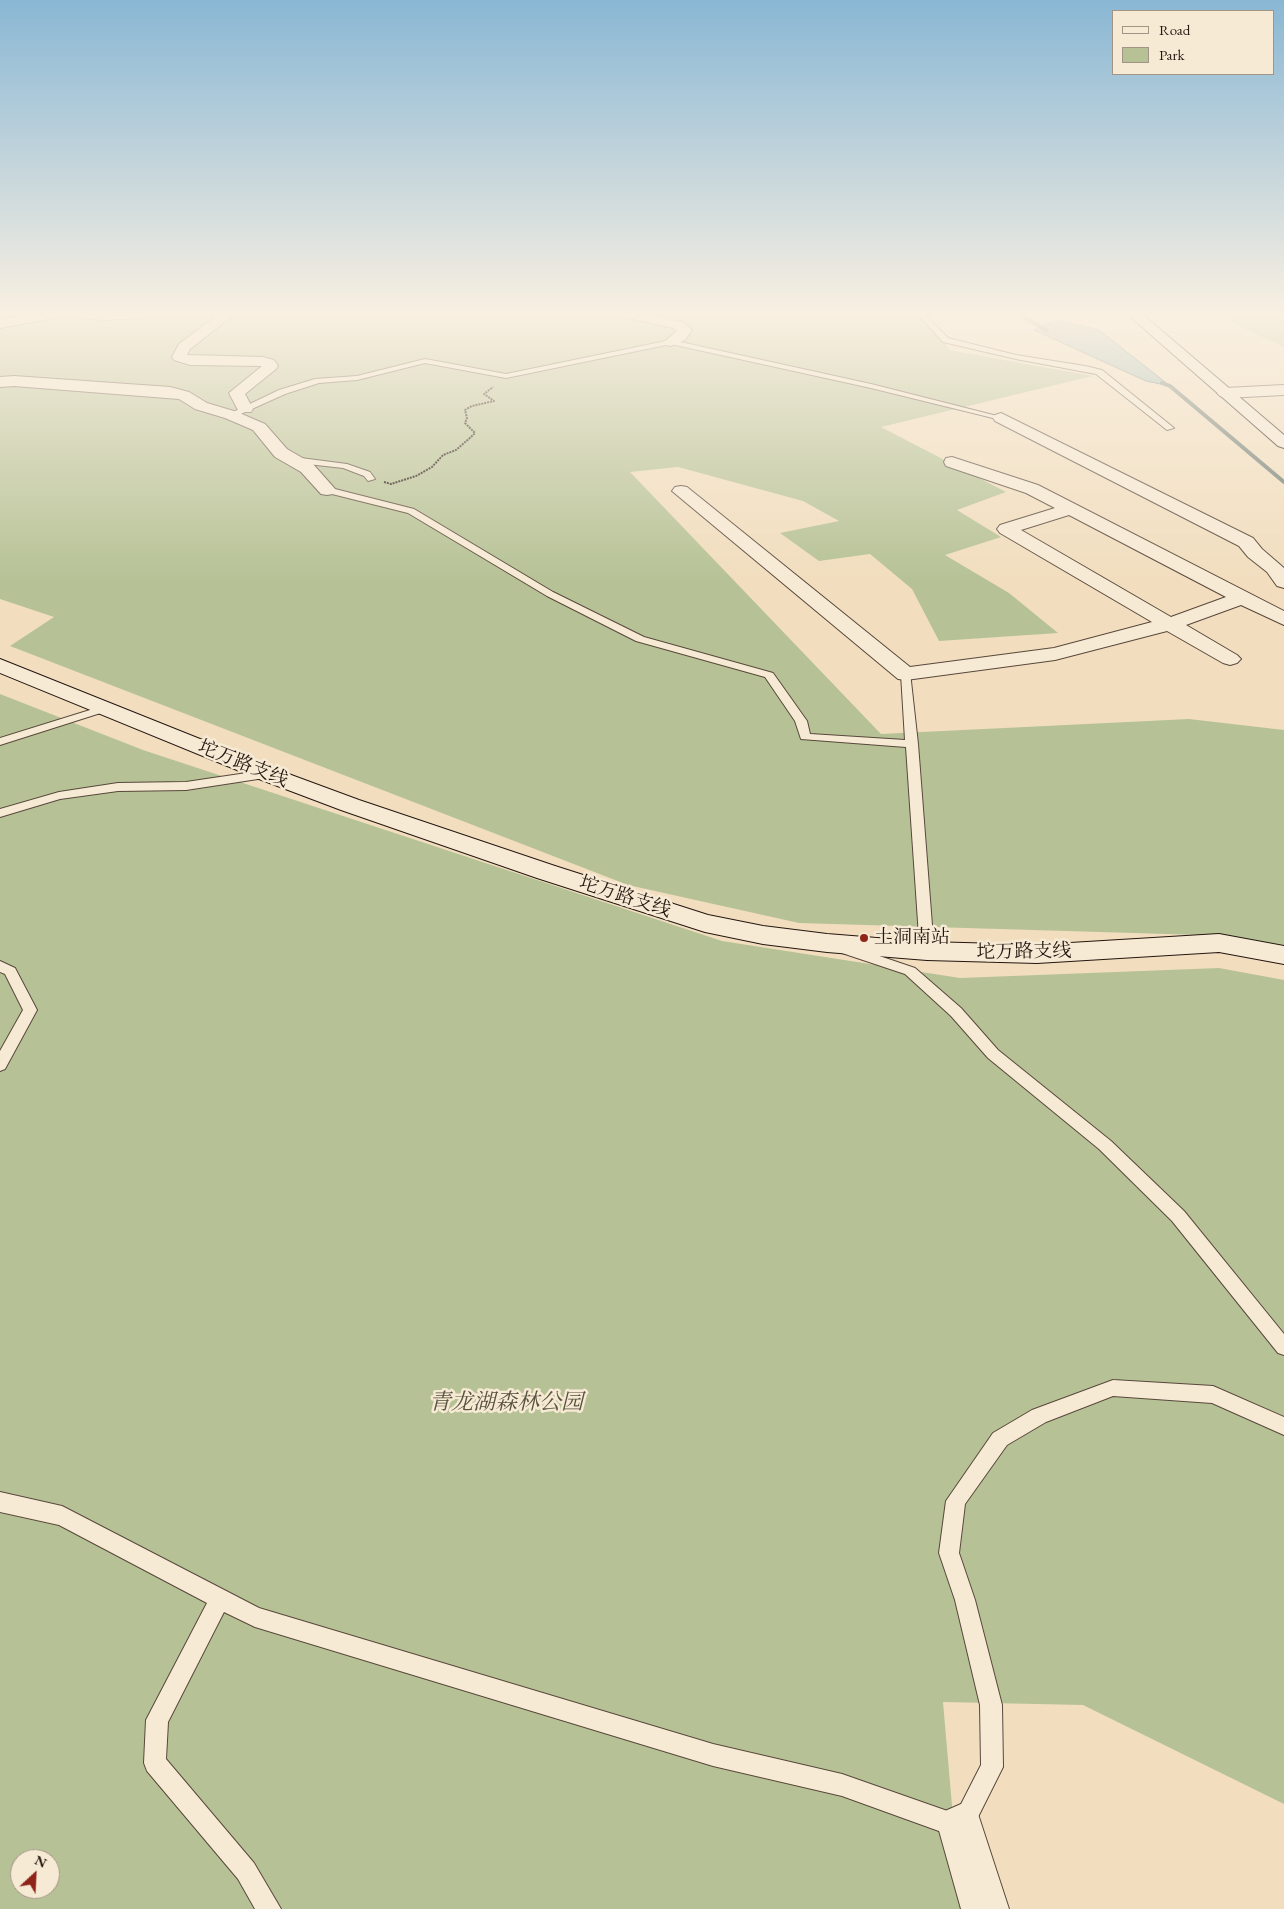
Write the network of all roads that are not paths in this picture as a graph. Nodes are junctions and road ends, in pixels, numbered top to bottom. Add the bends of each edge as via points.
1 (195, 402) edge
2 (237, 402) edge
3 (260, 402) edge
4 (936, 402) edge
5 (1137, 402) edge
6 (1235, 402) edge
7 (238, 412) junction
8 (1001, 418) joint
9 (1170, 428) dead end
10 (1284, 443) edge
11 (292, 460) junction
12 (952, 462) dead end
13 (371, 480) road end
14 (327, 490) joint
15 (681, 491) dead end
16 (1071, 509) junction
17 (1284, 582) edge
18 (1284, 590) edge
19 (1249, 600) junction
20 (1284, 619) edge
21 (1170, 624) junction
22 (1230, 659) dead end
23 (0, 665) edge
24 (906, 674) junction
25 (106, 708) junction
26 (0, 742) edge
27 (912, 744) junction
28 (267, 774) junction
29 (0, 813) edge
30 (827, 943) junction
31 (927, 951) junction
32 (1284, 955) edge
33 (0, 966) edge
34 (0, 1065) edge
35 (1284, 1347) edge
36 (1284, 1426) edge
37 (0, 1502) edge
38 (220, 1599) junction
39 (961, 1828) junction
40 (269, 1909) edge
41 (985, 1909) edge

1 - 7 street
2 - 7 street
3 - 7 lane
4 - 8 lane
5 - 9 lane
6 - 10 street
7 - 11 street
8 - 17 street via 1246,542
11 - 13 lane via 344,466 367,474
11 - 14 street via 307,468
12 - 16 street via 1032,489
14 - 27 lane via 411,511 550,594 640,639 769,676 801,721 805,737
15 - 24 street
16 - 19 street
16 - 21 street via 1006,529
18 - 19 street
19 - 20 street
19 - 21 street
21 - 22 street
21 - 24 street via 1055,654
23 - 25 street, 坨万路支线
24 - 27 lane
25 - 26 lane
25 - 28 street, 坨万路支线
27 - 31 lane
28 - 29 lane via 186,786 118,787 59,796
28 - 30 street, 坨万路支线 via 443,838 705,922 763,935
30 - 31 street, 坨万路支线
30 - 35 lane via 910,971 956,1012 993,1054 1105,1145 1178,1216
31 - 32 street, 坨万路支线 via 1037,954 1218,942
33 - 34 lane via 10,972 30,1010
36 - 39 lane via 1213,1395 1113,1388 1039,1416 1000,1439 956,1501 949,1553 965,1600 991,1705 992,1767
37 - 38 lane via 62,1516
38 - 39 lane via 255,1617 713,1755 842,1785
38 - 40 lane via 157,1720 155,1763 246,1871
39 - 41 street

